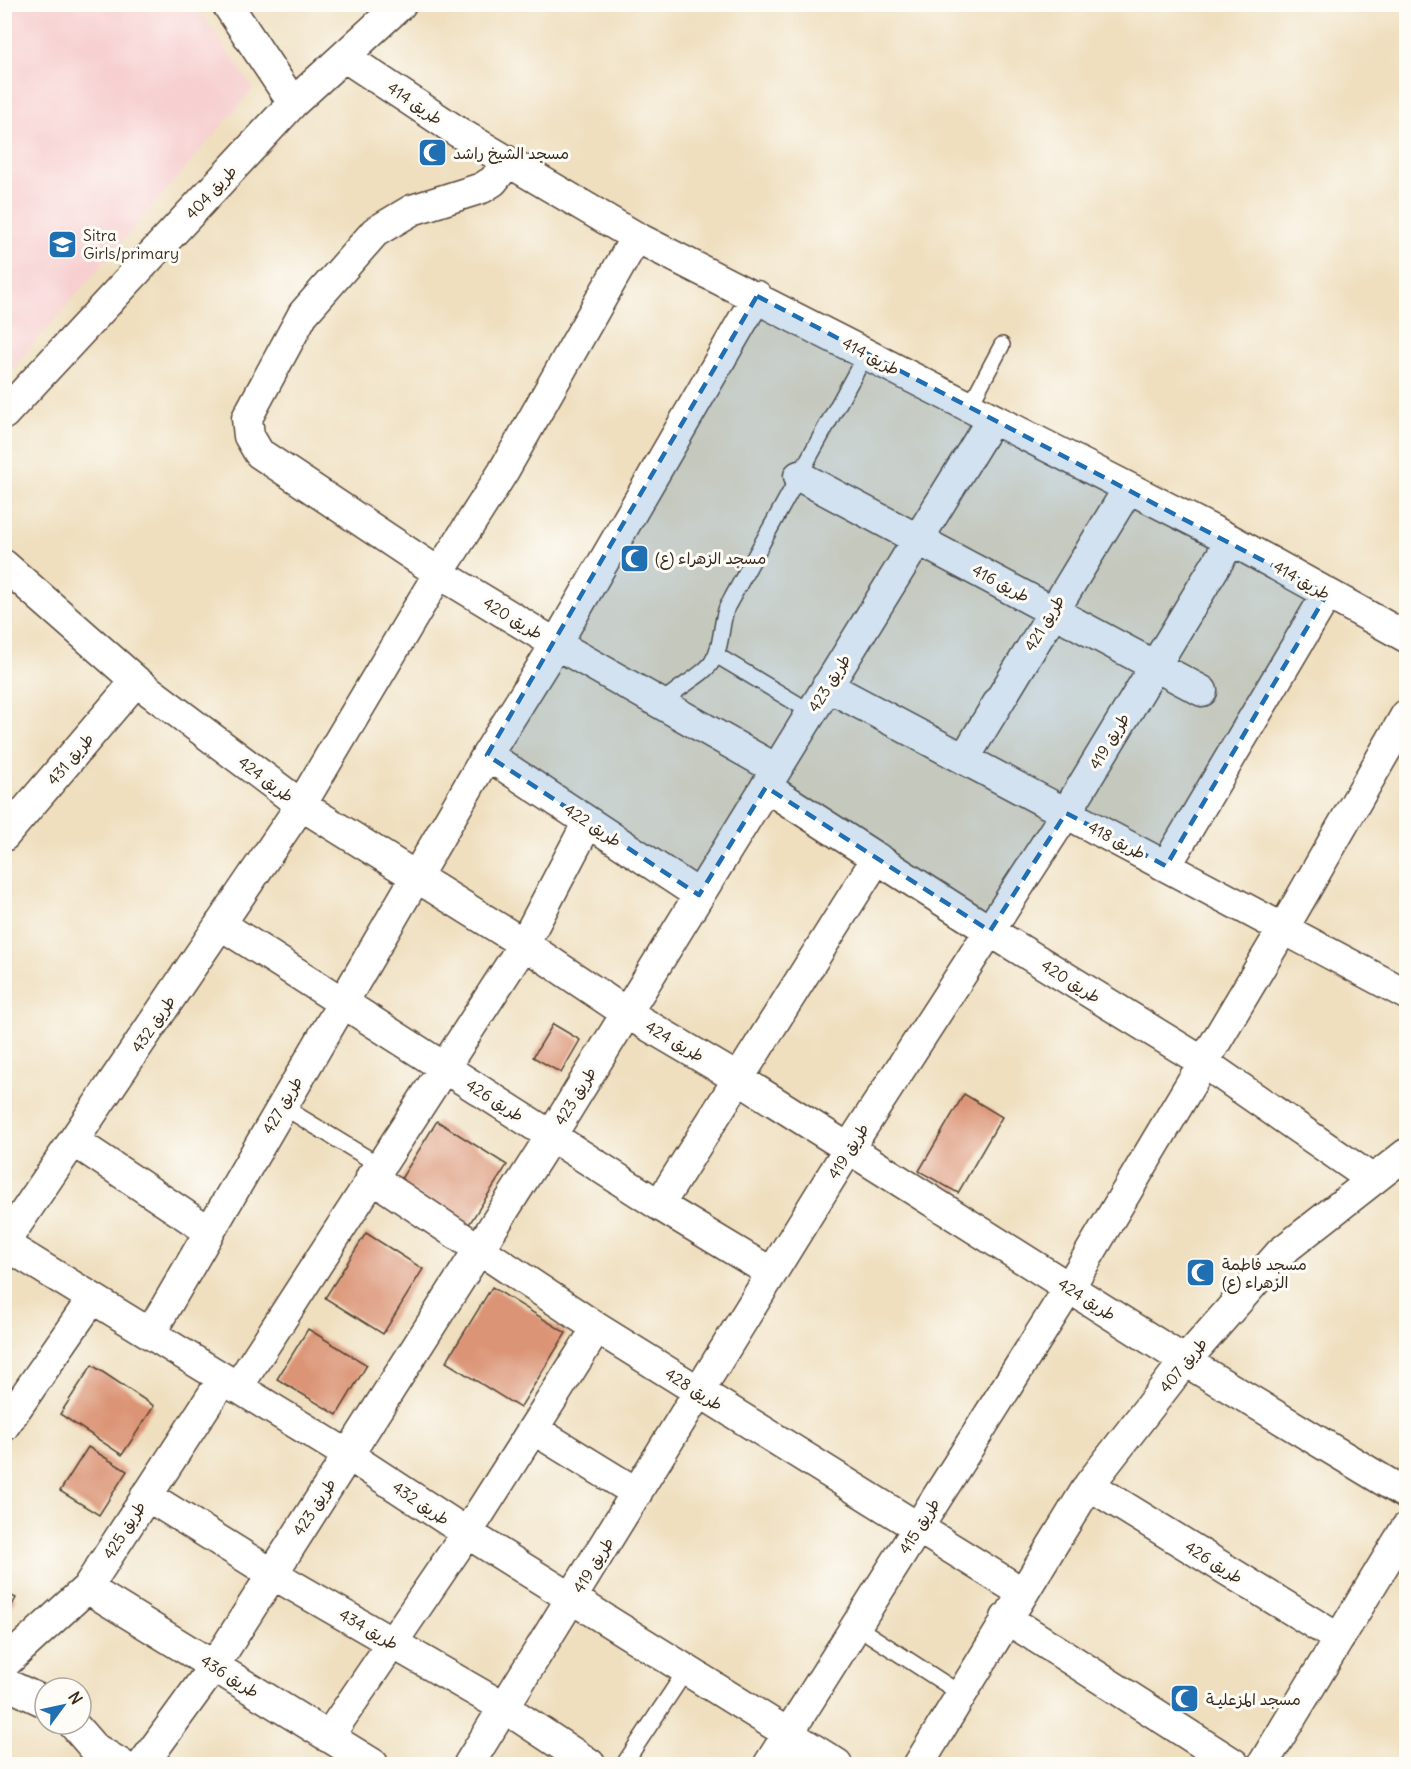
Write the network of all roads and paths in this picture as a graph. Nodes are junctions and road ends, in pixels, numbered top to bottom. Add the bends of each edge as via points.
1 (227, 4) edge
2 (401, 4) edge
3 (345, 57) junction
4 (293, 103) junction
5 (508, 162) junction
6 (636, 237) junction
7 (756, 296) junction
8 (1002, 345) dead end
9 (866, 354) junction
10 (981, 413) junction
11 (4, 414) edge
12 (799, 476) junction
13 (1128, 489) junction
14 (918, 539) junction
15 (1231, 540) junction
16 (4, 566) edge
17 (439, 573) junction
18 (1327, 594) junction
19 (1052, 610) junction
20 (1407, 637) edge
21 (556, 644) junction
22 (716, 655) junction
23 (1154, 666) junction
24 (136, 681) junction
25 (827, 686) junction
26 (1202, 691) dead end
27 (661, 704) junction
28 (811, 712) junction
29 (1407, 715) edge
30 (487, 755) junction
31 (964, 759) junction
32 (771, 778) junction
33 (301, 805) junction
34 (1066, 813) junction
35 (588, 822) junction
36 (4, 836) edge
37 (877, 858) junction
38 (1166, 866) junction
39 (416, 876) junction
40 (699, 895) junction
41 (220, 924) junction
42 (1283, 929) junction
43 (990, 931) junction
44 (524, 944) junction
45 (1407, 994) edge
46 (342, 1003) junction
47 (625, 1012) junction
48 (1203, 1062) junction
49 (444, 1068) junction
50 (737, 1077) junction
51 (282, 1106) junction
52 (551, 1136) junction
53 (74, 1141) junction
54 (849, 1148) junction
55 (1407, 1154) edge
56 (375, 1171) junction
57 (1373, 1180) junction
58 (658, 1205) junction
59 (209, 1231) junction
60 (4, 1244) edge
61 (478, 1249) junction
62 (772, 1273) junction
63 (1069, 1288) junction
64 (92, 1299) junction
65 (597, 1328) junction
66 (150, 1334) junction
67 (1185, 1361) junction
68 (230, 1383) junction
69 (699, 1392) junction
70 (4, 1426) edge
71 (533, 1429) junction
72 (348, 1455) junction
73 (1089, 1485) junction
74 (637, 1493) junction
75 (1407, 1494) edge
76 (146, 1495) junction
77 (918, 1527) junction
78 (1407, 1528) edge
79 (467, 1533) junction
80 (271, 1574) junction
81 (87, 1588) junction
82 (1023, 1593) junction
83 (571, 1599) junction
84 (1006, 1618) junction
85 (856, 1626) junction
86 (1339, 1640) junction
87 (393, 1642) junction
88 (4, 1664) edge
89 (214, 1666) junction
90 (685, 1672) junction
91 (4, 1683) edge
92 (961, 1694) junction
93 (33, 1696) edge
94 (505, 1708) junction
95 (788, 1735) junction
96 (83, 1736) edge
97 (328, 1737) junction
98 (124, 1764) edge
99 (373, 1764) edge
100 (470, 1764) edge
101 (590, 1764) edge
102 (624, 1764) edge
103 (769, 1764) edge
104 (837, 1764) edge
105 (919, 1764) edge
106 (1234, 1764) edge
107 (1263, 1764) edge

1 - 4 street
2 - 3 street, طريق 404
3 - 4 street, طريق 404
3 - 5 street, طريق 414
4 - 11 street, طريق 404
5 - 6 street, طريق 414
5 - 17 street, طريق 420 via 493,182 482,188 412,210 375,232 310,306 247,418 249,436 259,453
6 - 7 street, طريق 414
6 - 17 street, طريق 432 via 503,472
7 - 9 street, طريق 414
7 - 21 street, طريق 427
8 - 10 lane
9 - 10 street, طريق 414
9 - 12 lane
10 - 13 street, طريق 414
10 - 14 street, طريق 423
12 - 14 street, طريق 416
12 - 22 lane via 727,607
13 - 15 street, طريق 414
13 - 19 street, طريق 421
14 - 19 street, طريق 416
14 - 25 street, طريق 423
15 - 18 street, طريق 414
15 - 23 street, طريق 419
16 - 24 street, طريق 424
17 - 21 street, طريق 420
17 - 33 street, طريق 432
18 - 20 street, طريق 414
18 - 38 street
19 - 23 street, طريق 416
19 - 31 street, طريق 421
21 - 27 street, طريق 420
21 - 30 street, طريق 427
22 - 27 lane via 705,670
22 - 28 lane
23 - 26 street, طريق 416
23 - 34 street, طريق 419
24 - 33 street, طريق 424
24 - 36 street, طريق 431
25 - 28 street, طريق 423
25 - 31 street, طريق 418
27 - 32 street, طريق 420
28 - 32 street, طريق 423
29 - 42 street, طريق 415
30 - 35 street, طريق 422
30 - 39 street, طريق 427
31 - 34 street, طريق 418
32 - 37 street, طريق 420
32 - 40 street, طريق 423
33 - 39 street, طريق 424
33 - 41 street, طريق 432
34 - 38 street, طريق 418
34 - 43 street, طريق 419
35 - 40 street, طريق 422
35 - 44 street, طريق 425
37 - 43 street, طريق 420
37 - 50 street
38 - 42 street, طريق 418
39 - 44 street, طريق 424
39 - 46 street, طريق 427
40 - 47 street, طريق 423
41 - 46 street, طريق 426
41 - 53 street, طريق 432
42 - 45 street, طريق 418
42 - 48 street, طريق 415
43 - 48 street, طريق 420
43 - 54 street, طريق 419
44 - 47 street, طريق 424
44 - 49 street, طريق 425
46 - 49 street, طريق 426
46 - 51 street, طريق 427
47 - 50 street, طريق 424
47 - 52 street, طريق 423
48 - 57 street, طريق 420
48 - 63 street, طريق 415
49 - 52 street, طريق 426
49 - 56 street, طريق 425
50 - 54 street, طريق 424
50 - 58 street
51 - 56 lane
51 - 59 street, طريق 427
52 - 58 street, طريق 426
52 - 61 street, طريق 423
53 - 59 street
53 - 60 street, طريق 432
54 - 62 street, طريق 419
54 - 63 street, طريق 424
55 - 57 street, طريق 407
56 - 61 street, طريق 428
56 - 68 street, طريق 425
57 - 67 street, طريق 407 via 1281,1252
58 - 62 street, طريق 426
59 - 66 street, طريق 427
60 - 64 street, طريق 432
61 - 65 street, طريق 428
61 - 72 street, طريق 423
62 - 69 street, طريق 419
63 - 67 street, طريق 424
63 - 77 street, طريق 415
64 - 66 street, طريق 432
64 - 70 street
65 - 69 street, طريق 428
65 - 71 street
66 - 68 street, طريق 432
67 - 73 street, طريق 407
67 - 75 street, طريق 424
68 - 72 street, طريق 432
68 - 76 street, طريق 425
69 - 74 street, طريق 419
69 - 77 street, طريق 428
71 - 74 street
71 - 79 street
72 - 79 street, طريق 432
72 - 80 street, طريق 423
73 - 82 street, طريق 407
73 - 86 street, طريق 426
74 - 83 street, طريق 419
76 - 80 street, طريق 434
76 - 81 street, طريق 425
77 - 82 street, طريق 428
77 - 85 street, طريق 415
78 - 86 street
79 - 83 street, طريق 432
79 - 87 street
80 - 87 street, طريق 434
80 - 89 street, طريق 423
81 - 88 street, طريق 425
81 - 89 street, طريق 436
82 - 84 street, طريق 407
83 - 90 street, طريق 432
83 - 94 street, طريق 419
84 - 92 street, طريق 407
84 - 106 street
85 - 92 lane
85 - 95 street, طريق 415
86 - 107 street
87 - 94 street, طريق 434
87 - 97 street
89 - 97 street, طريق 436
89 - 98 street, طريق 423
90 - 95 street, طريق 432
90 - 102 lane
91 - 93 street
92 - 105 street, طريق 407
94 - 100 street, طريق 419
94 - 101 street, طريق 434
95 - 103 street, طريق 415
95 - 104 street, طريق 432
96 - 98 street via 93,1747
97 - 99 street, طريق 436

